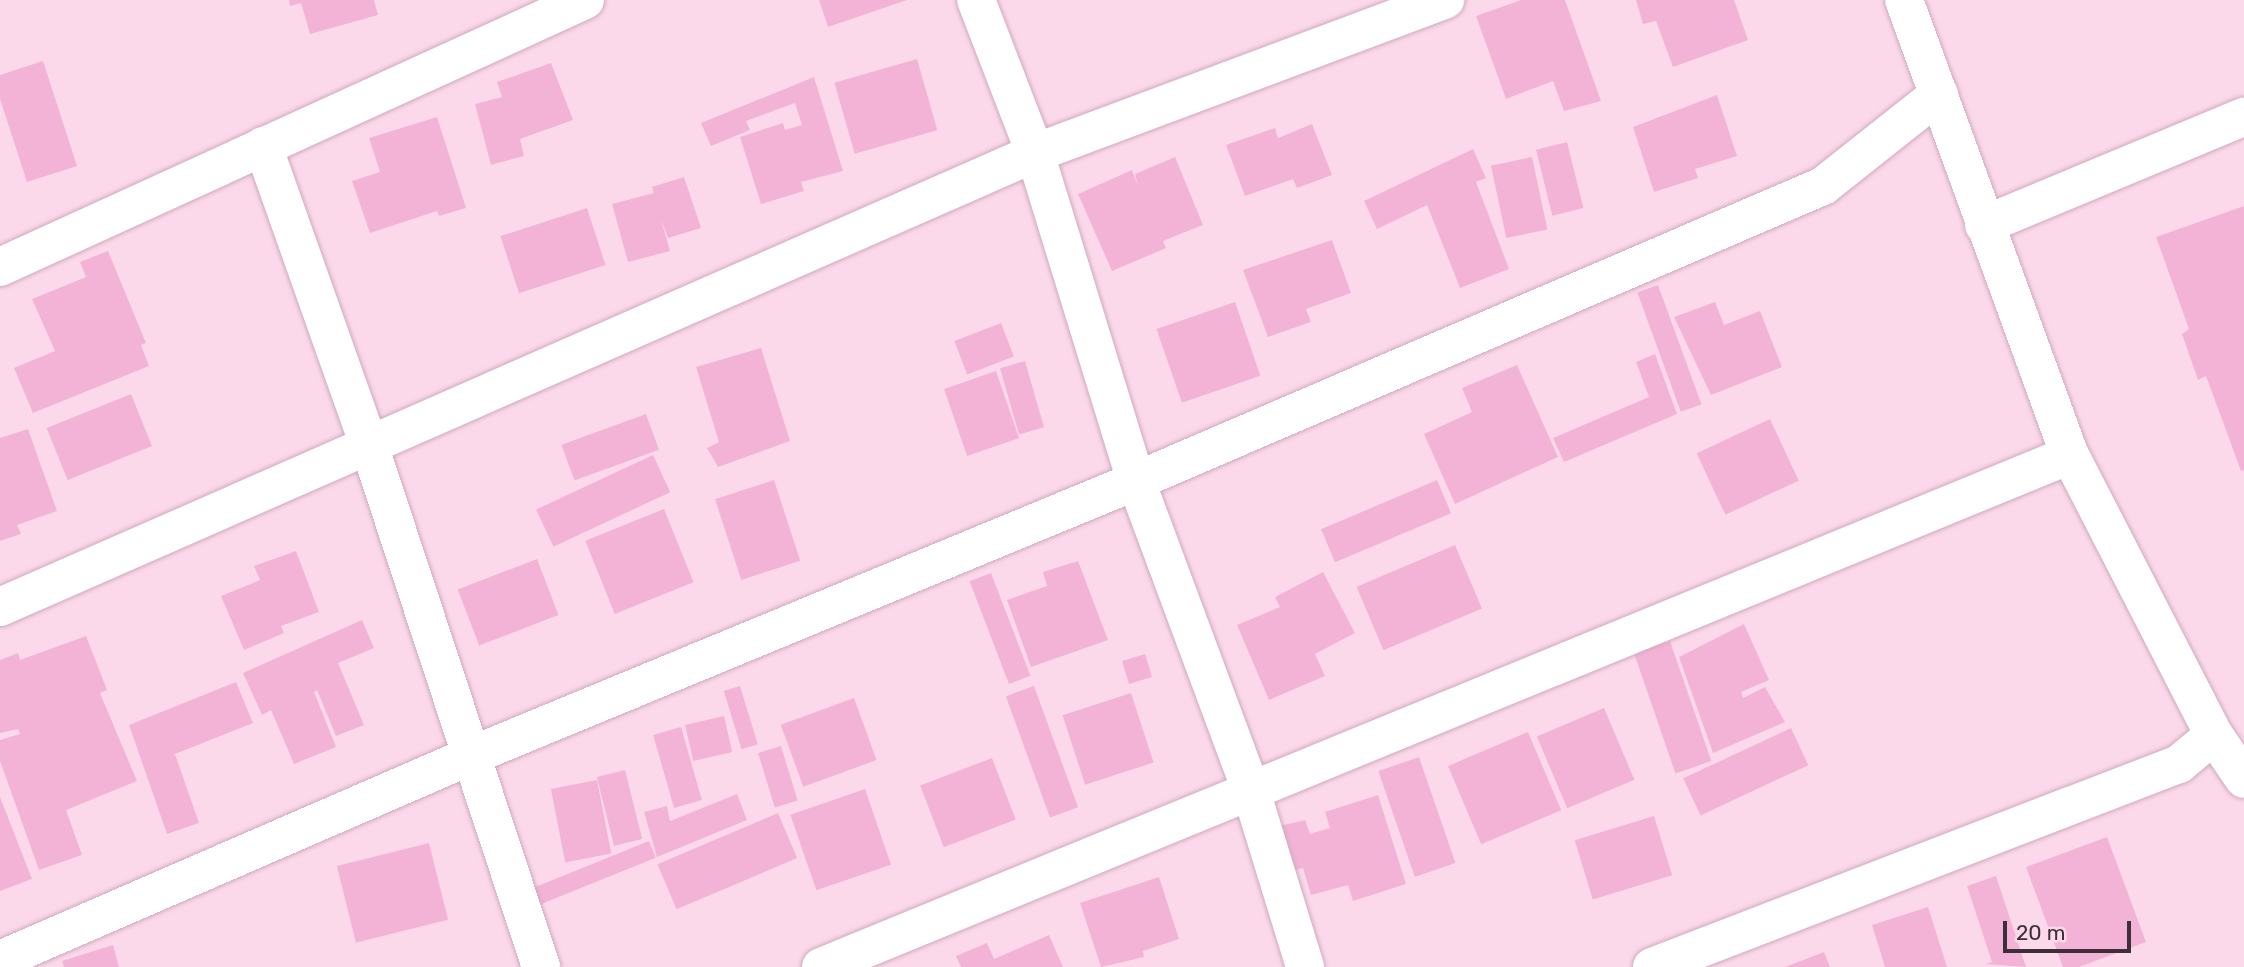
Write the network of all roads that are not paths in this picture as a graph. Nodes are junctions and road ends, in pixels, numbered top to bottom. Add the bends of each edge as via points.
1 (585, 0) edge
2 (976, 0) edge
3 (1445, 0) edge
4 (1904, 0) edge
5 (1939, 93) junction
6 (2244, 117) edge
7 (263, 146) junction
8 (1035, 153) junction
9 (1984, 225) junction
10 (0, 267) edge
11 (368, 442) junction
12 (2070, 455) junction
13 (1136, 481) junction
14 (0, 607) edge
15 (2214, 735) junction
16 (468, 757) junction
17 (2244, 779) edge
18 (1251, 791) junction
19 (0, 960) edge
20 (541, 967) edge
21 (821, 967) edge
22 (1305, 967) edge
23 (1653, 967) edge

1 - 7 street
2 - 8 street
3 - 8 street
4 - 5 street
5 - 9 street
5 - 13 street via 1823,186
6 - 9 street
7 - 10 street
7 - 11 street
8 - 11 street
8 - 13 street
9 - 12 street
11 - 14 street
11 - 16 street
12 - 15 street
12 - 18 street
13 - 16 street
13 - 18 street
15 - 17 street
15 - 23 street via 2179,764
16 - 19 street
16 - 20 street
18 - 21 street
18 - 22 street

